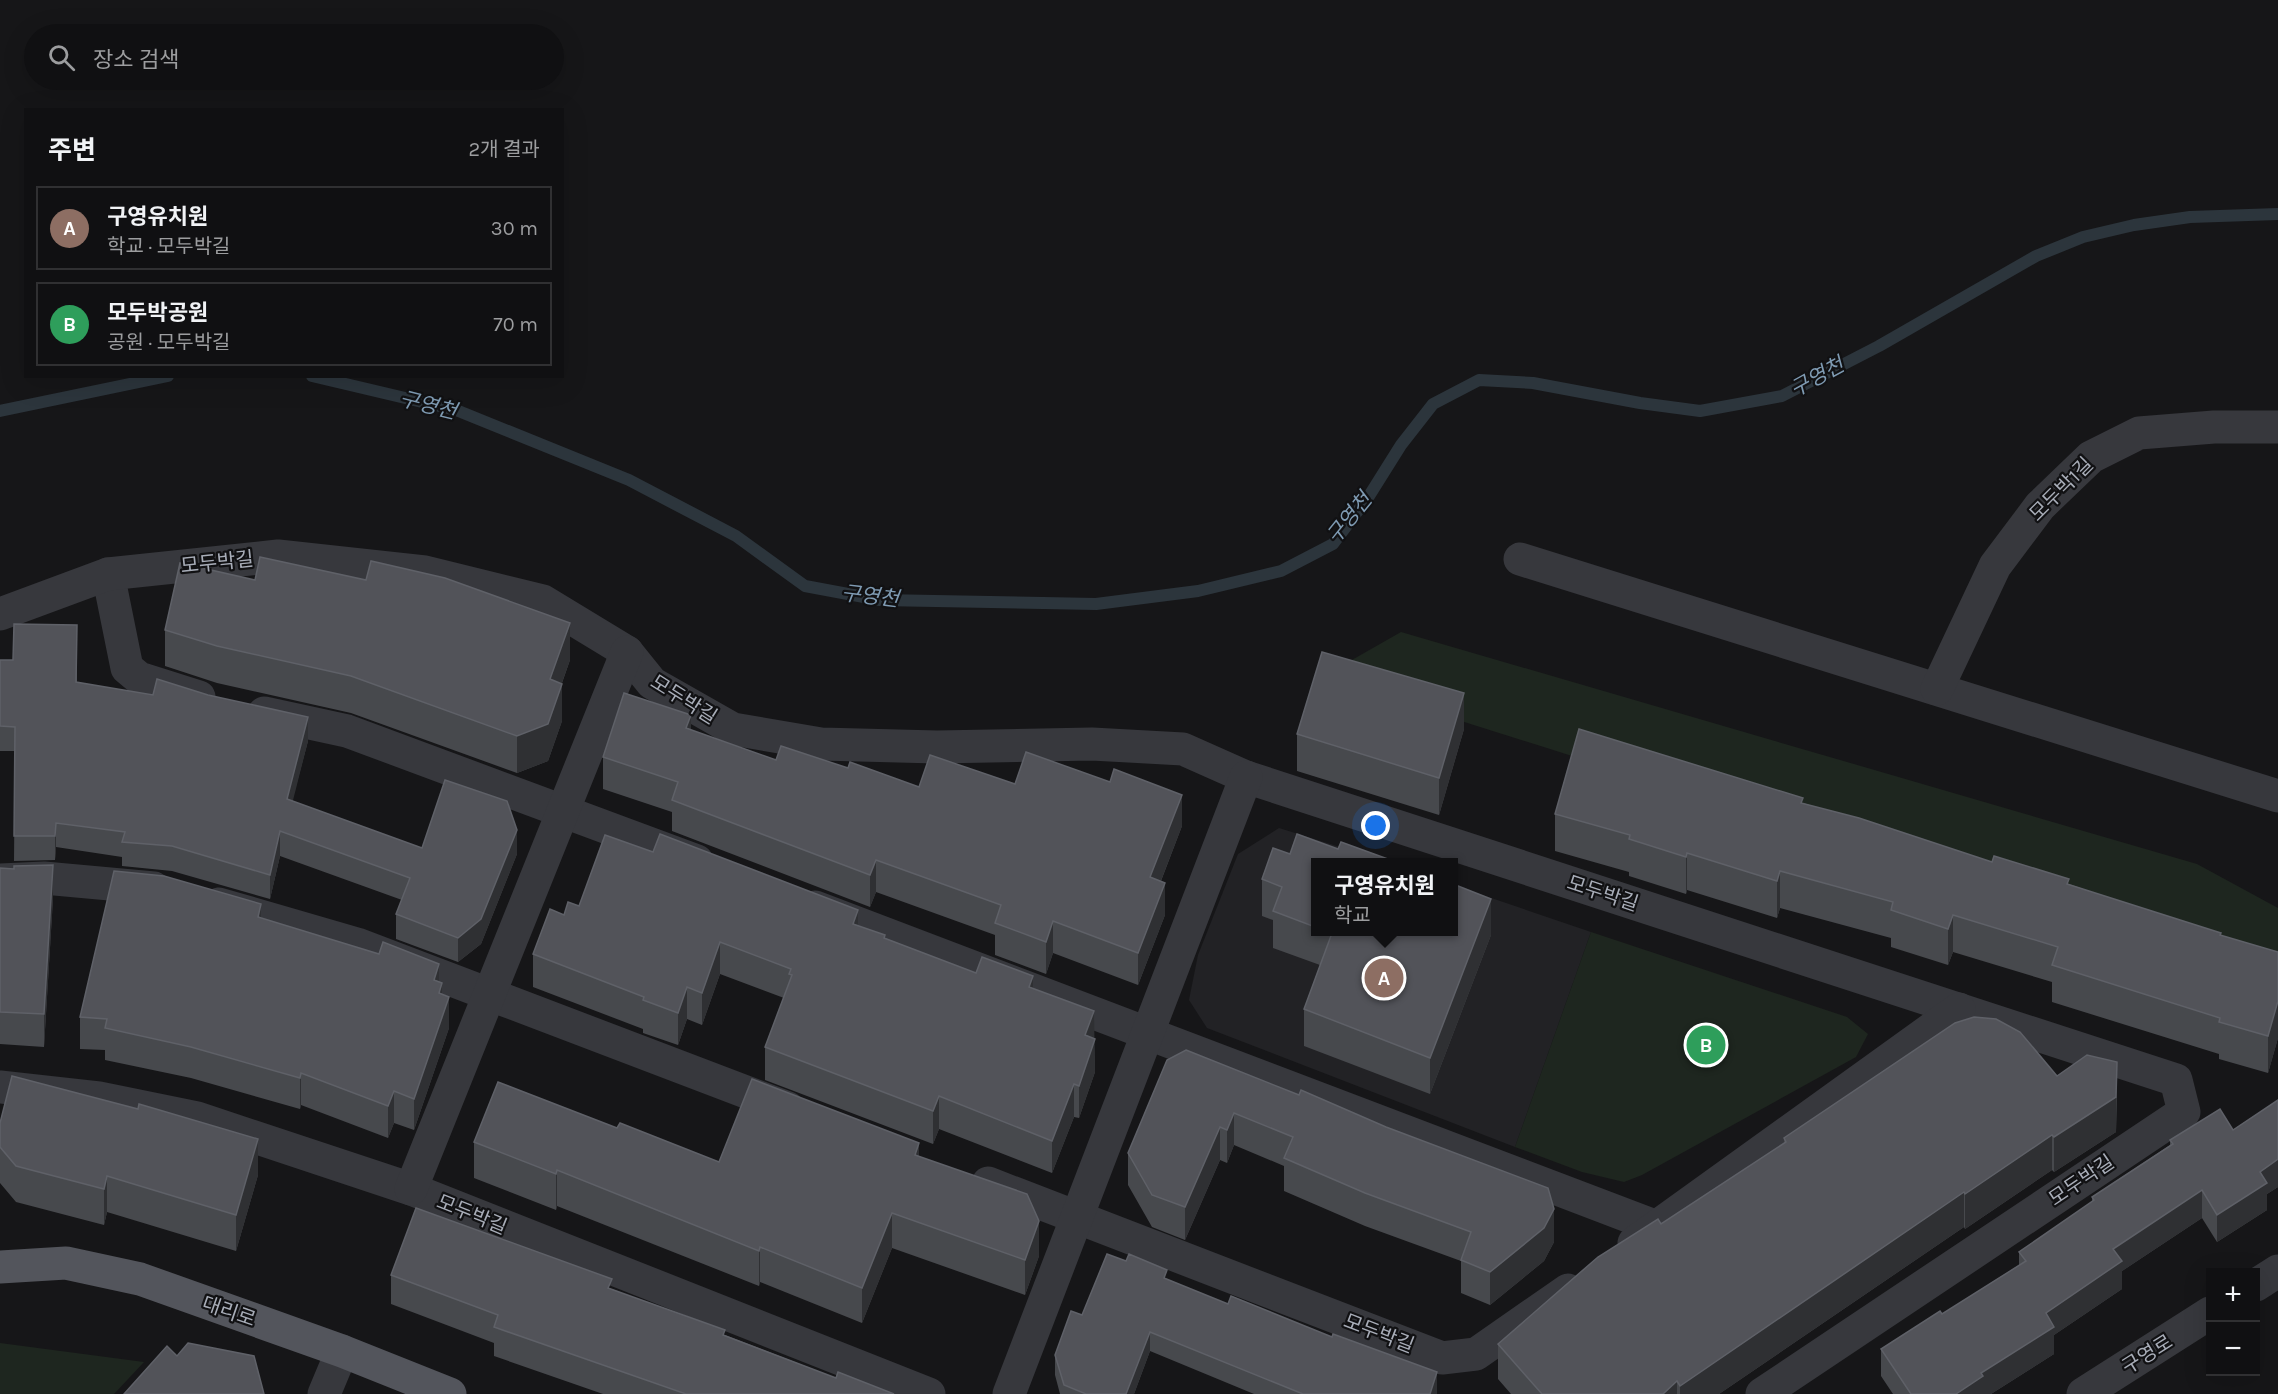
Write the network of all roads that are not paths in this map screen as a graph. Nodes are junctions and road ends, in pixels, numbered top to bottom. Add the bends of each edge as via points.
1 (2278, 427) edge
2 (1520, 559) dead end
3 (108, 574) junction
4 (0, 614) edge
5 (627, 652) junction
6 (1937, 689) junction
7 (1246, 777) junction
8 (2278, 796) edge
9 (563, 810) junction
10 (729, 874) edge
11 (0, 880) edge
12 (784, 895) edge
13 (489, 995) junction
14 (1959, 1009) junction
15 (1148, 1034) junction
16 (0, 1087) edge
17 (811, 1116) edge
18 (955, 1171) edge
19 (411, 1190) junction
20 (1077, 1216) junction
21 (1657, 1227) junction
22 (0, 1267) edge
23 (2278, 1271) edge
24 (2260, 1282) edge
25 (2206, 1316) edge
26 (342, 1351) junction
27 (324, 1394) edge
28 (450, 1394) edge
29 (929, 1394) edge
30 (1009, 1394) edge
31 (1762, 1394) edge
32 (2083, 1394) edge

1 - 6 street, 모두박1길 via 2139,432 2091,456 2040,506 1995,566
2 - 6 street
3 - 4 street, 모두박길
3 - 5 street, 모두박길 via 278,556 425,572 543,601
3 - 9 street via 127,668 139,678 229,705 347,731
5 - 7 street, 모두박길 via 652,683 733,729 821,744 1092,744 1183,749
5 - 9 street
6 - 8 street
7 - 14 street, 모두박길
7 - 15 street
9 - 10 street
9 - 13 street
11 - 13 street via 45,878 167,889 357,944
12 - 15 street
13 - 17 street
13 - 19 street
14 - 21 street, 모두박길
14 - 31 street, 모두박길 via 2176,1080 2184,1112
15 - 20 street
15 - 21 street
16 - 19 street, 모두박길 via 99,1098 197,1118
18 - 20 street, 모두박길
19 - 29 street, 모두박길
20 - 21 street, 모두박길 via 1442,1358 1476,1354
20 - 30 street
22 - 26 main road, 대리로 via 66,1263 140,1279
23 - 24 street
25 - 32 street, 구영로
26 - 27 street
26 - 28 main road, 대리로

